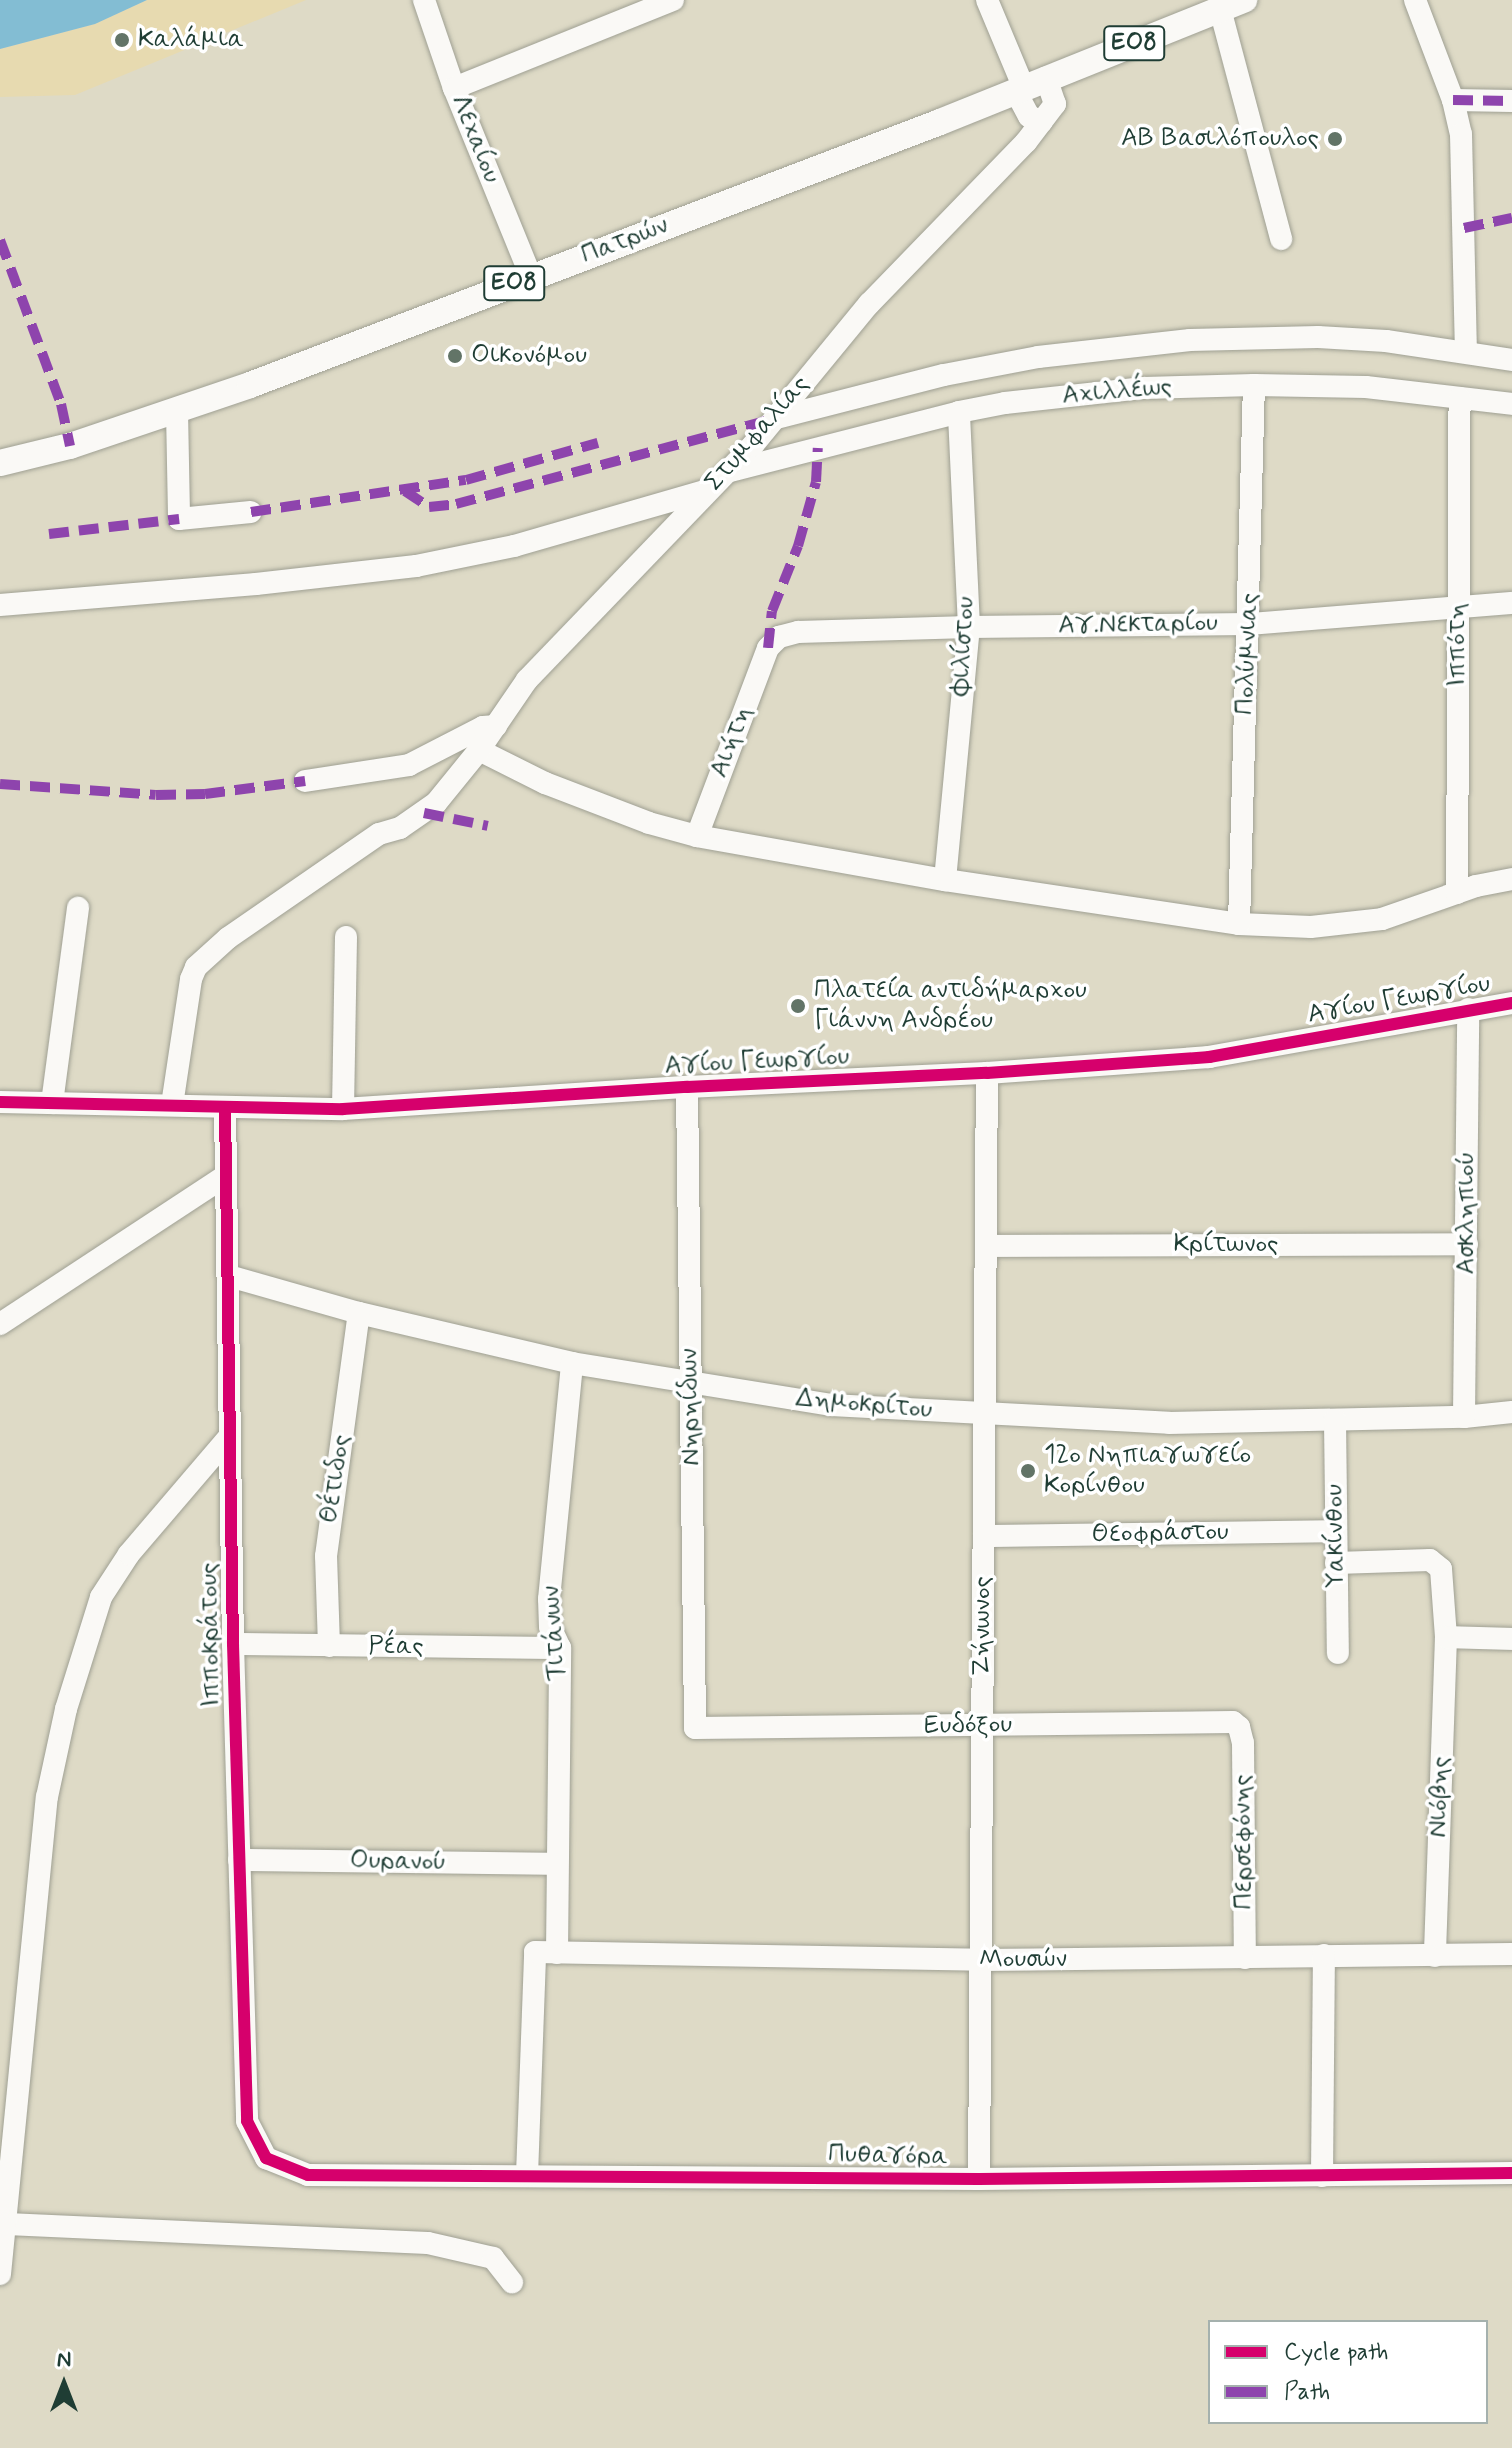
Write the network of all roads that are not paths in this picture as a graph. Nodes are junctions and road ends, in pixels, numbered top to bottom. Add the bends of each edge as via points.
1 (424, 0) edge
2 (673, 0) edge
3 (987, 0) edge
4 (1415, 0) edge
5 (1232, 5) edge
6 (1028, 85) junction
7 (454, 88) junction
8 (1453, 100) junction
9 (1512, 101) edge
10 (1042, 122) junction
11 (1281, 239) dead end
12 (531, 277) junction
13 (1466, 352) junction
14 (1512, 360) edge
15 (1254, 385) junction
16 (1460, 398) junction
17 (1512, 404) edge
18 (177, 411) junction
19 (959, 412) junction
20 (776, 418) junction
21 (0, 463) edge
22 (729, 471) junction
23 (710, 490) junction
24 (251, 512) dead end
25 (1512, 603) edge
26 (0, 605) edge
27 (1458, 607) junction
28 (1250, 624) junction
29 (969, 627) junction
30 (768, 648) joint
31 (496, 726) junction
32 (479, 750) junction
33 (305, 781) dead end
34 (697, 836) junction
35 (1512, 879) edge
36 (945, 880) junction
37 (1457, 893) junction
38 (78, 908) dead end
39 (1239, 924) junction
40 (346, 937) dead end
41 (1512, 1003) edge
42 (1468, 1009) junction
43 (987, 1073) junction
44 (687, 1087) junction
45 (0, 1102) edge
46 (52, 1103) junction
47 (172, 1105) junction
48 (225, 1107) junction
49 (343, 1109) junction
50 (225, 1176) junction
51 (1467, 1244) junction
52 (986, 1246) junction
53 (229, 1276) junction
54 (359, 1313) junction
55 (0, 1324) edge
56 (572, 1363) junction
57 (691, 1385) junction
58 (1512, 1412) edge
59 (985, 1414) junction
60 (1464, 1417) junction
61 (1335, 1420) junction
62 (229, 1437) junction
63 (1336, 1531) junction
64 (984, 1536) junction
65 (1336, 1563) junction
66 (1446, 1637) junction
67 (1512, 1639) edge
68 (233, 1644) junction
69 (329, 1646) junction
70 (560, 1648) junction
71 (1338, 1653) dead end
72 (983, 1726) junction
73 (1239, 1727) joint
74 (695, 1728) joint
75 (239, 1860) junction
76 (557, 1864) junction
77 (546, 1952) junction
78 (1512, 1954) edge
79 (1324, 1955) junction
80 (1435, 1956) junction
81 (1245, 1958) junction
82 (981, 1960) junction
83 (266, 2158) joint
84 (1512, 2173) edge
85 (527, 2175) junction
86 (1322, 2176) junction
87 (979, 2179) junction
88 (7, 2224) junction
89 (0, 2274) edge
90 (512, 2282) dead end

1 - 7 street, Λεχαίου
2 - 7 street
3 - 6 street
4 - 8 street
5 - 6 main road, Πατρών / ΕΟ8
5 - 11 street
6 - 10 street via 1029,116
6 - 10 street via 1055,95
6 - 12 main road, Πατρών / ΕΟ8
7 - 12 street, Λεχαίου
8 - 9 street
8 - 13 street via 1464,180
10 - 20 street, Στυμφαλίας via 869,304
12 - 18 main road, Πατρών / ΕΟ8
13 - 14 street
13 - 20 street via 1318,337 1128,345 944,375
15 - 16 street, Αχιλλέως via 1366,387
15 - 19 street, Αχιλλέως via 1144,388
15 - 28 street, Πολύμνιας
16 - 17 street, Αχιλλέως
16 - 27 street, Ιππότη
18 - 21 main road, Πατρών / ΕΟ8
18 - 24 street via 179,519
19 - 22 street, Αχιλλέως
19 - 29 street, Φιλίστου
20 - 22 street, Στυμφαλίας
22 - 23 street, Στυμφαλίας
23 - 26 street via 514,546 416,566
23 - 31 street, Στυμφαλίας via 527,680
25 - 27 street, Αγ.Νεκταρίου
27 - 28 street, Αγ.Νεκταρίου
27 - 37 street, Ιππότη
28 - 29 street, Αγ.Νεκταρίου
28 - 39 street, Πολύμνιας
29 - 30 street, Αγ.Νεκταρίου via 798,632 779,637
29 - 36 street, Φιλίστου
30 - 34 street, Αιήτη
31 - 32 street, Στυμφαλίας
31 - 33 street via 483,727 409,765
32 - 34 street via 545,783
32 - 47 street, Στυμφαλίας via 424,813 379,834 228,938 196,967
34 - 36 street
35 - 37 street
36 - 39 street
37 - 39 street via 1382,919 1311,927
38 - 46 street
40 - 49 street
41 - 42 street, Αγίου Γεωργίου
42 - 43 street, Αγίου Γεωργίου via 1209,1057
42 - 51 street, Ασκληπιού
43 - 44 street, Αγίου Γεωργίου
43 - 52 street, Ζήνωνος
44 - 49 street, Αγίου Γεωργίου
44 - 57 street, Νηρηίδων
45 - 46 street, Αγίου Γεωργίου
46 - 47 street, Αγίου Γεωργίου
47 - 48 street, Αγίου Γεωργίου
48 - 49 street, Αγίου Γεωργίου
48 - 50 street, Ιπποκράτους
50 - 53 street, Ιπποκράτους
50 - 55 street
51 - 52 street, Κρίτωνος
51 - 60 street, Ασκληπιού
52 - 59 street, Ζήνωνος
53 - 54 street, Δημοκρίτου
53 - 62 street, Ιπποκράτους
54 - 56 street, Δημοκρίτου
54 - 69 street, Θέτιδος via 326,1556
56 - 57 street, Δημοκρίτου
56 - 70 street, Τιτάνων via 549,1599 550,1627
57 - 59 street, Δημοκρίτου via 831,1405
57 - 74 street, Νηρηίδων
58 - 60 street, Δημοκρίτου
59 - 61 street, Δημοκρίτου via 1169,1423
59 - 64 street, Ζήνωνος
60 - 61 street, Δημοκρίτου
61 - 63 street, Υακίνθου
62 - 68 street, Ιπποκράτους
62 - 88 street via 129,1554 101,1597 77,1668 47,1797
63 - 64 street, Θεοφράστου
63 - 65 street, Υακίνθου
64 - 72 street, Ζήνωνος
65 - 66 street, Νιόβης via 1437,1564
65 - 71 street, Υακίνθου
66 - 67 street
66 - 80 street, Νιόβης
68 - 69 street, Ρέας
68 - 75 street, Ιπποκράτους
69 - 70 street, Ρέας
70 - 76 street, Τιτάνων
72 - 73 street, Ευδόξου via 1223,1721
72 - 74 street, Ευδόξου
72 - 82 street, Ζήνωνος
73 - 81 street, Περσεφόνης
75 - 76 street, Ουρανού
75 - 83 street, Ιπποκράτους via 247,2121
76 - 77 street, Τιτάνων
77 - 82 street, Μουσών
77 - 85 street, Τιτάνων
78 - 80 street, Μουσών
79 - 80 street, Μουσών
79 - 81 street, Μουσών
79 - 86 street
81 - 82 street, Μουσών
82 - 87 street, Ζήνωνος
83 - 85 street, Πυθαγόρα via 308,2175
84 - 86 street, Πυθαγόρα
85 - 87 street, Πυθαγόρα
86 - 87 street, Πυθαγόρα
88 - 89 street
88 - 90 street via 428,2243 493,2258

